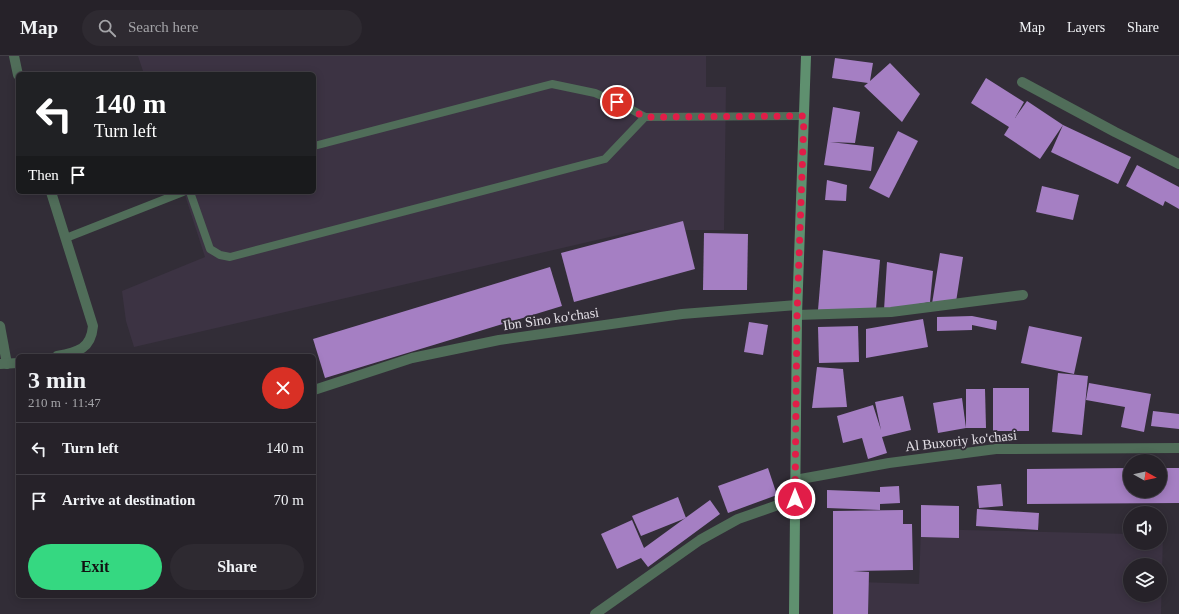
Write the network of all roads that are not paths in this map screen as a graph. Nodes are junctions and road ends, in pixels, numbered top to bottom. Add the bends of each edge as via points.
1 (14, 56) edge
2 (806, 56) edge
3 (17, 72) edge
4 (1022, 82) dead end
5 (804, 116) junction
6 (645, 117) junction
7 (316, 145) edge
8 (1179, 164) edge
9 (53, 194) edge
10 (178, 194) edge
11 (191, 194) edge
12 (66, 238) junction
13 (1023, 295) dead end
14 (797, 310) junction
15 (0, 326) edge
16 (69, 354) edge
17 (16, 363) edge
18 (4, 364) edge
19 (316, 389) edge
20 (1179, 448) edge
21 (795, 480) junction
22 (795, 499) junction
23 (595, 614) edge
24 (794, 614) edge

1 - 3 street
2 - 5 street
4 - 8 street
5 - 6 lane
5 - 14 street
6 - 7 lane via 595,93 552,84
6 - 11 lane via 605,160 230,257 210,249
9 - 12 street
10 - 12 lane
12 - 16 street via 93,326 90,340 84,347
13 - 14 street, Ibn Sino ko'chasi via 891,312
14 - 19 street, Ibn Sino ko'chasi via 682,314 499,340 412,358
14 - 21 street
15 - 18 street
17 - 18 street
20 - 21 street, Al Buxoriy ko'chasi via 996,449 889,463
21 - 22 street
22 - 23 street via 738,519 700,540
22 - 24 street

